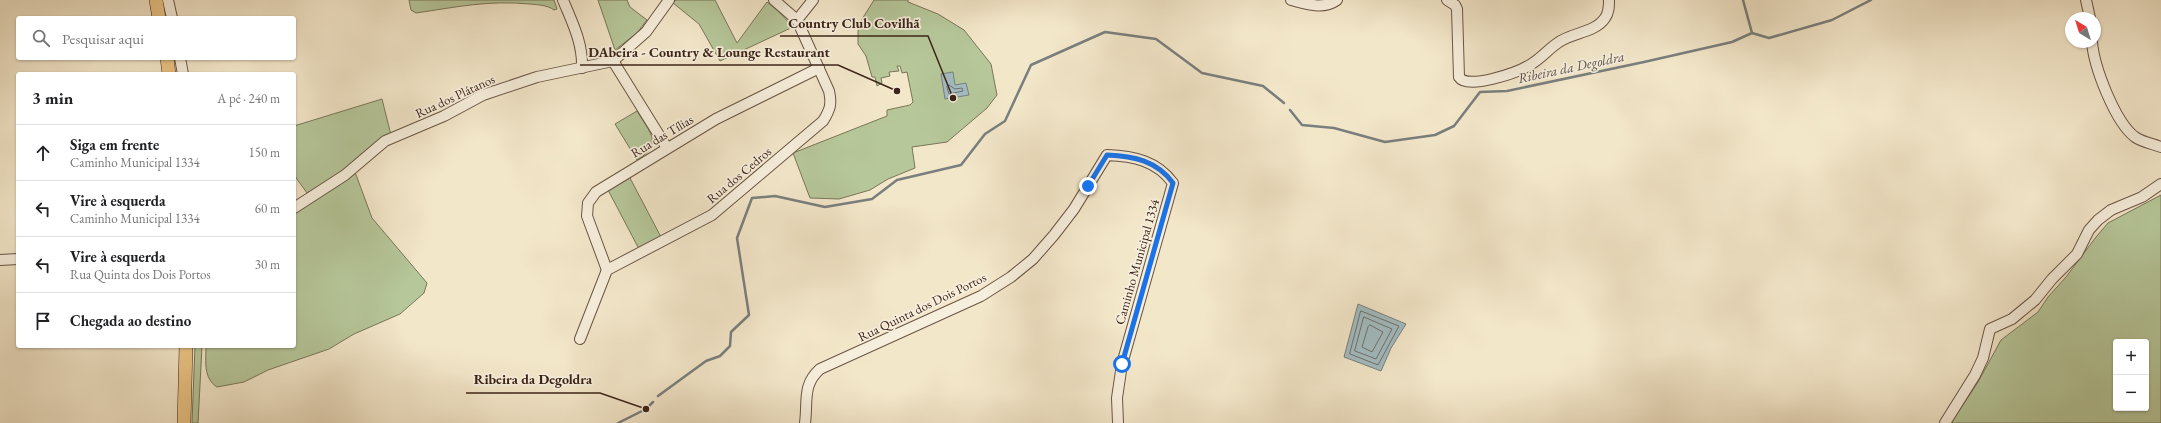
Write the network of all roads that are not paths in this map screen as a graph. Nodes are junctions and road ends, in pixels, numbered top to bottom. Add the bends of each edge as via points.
1 (156, 0) edge
2 (168, 0) edge
3 (563, 0) edge
4 (669, 0) edge
5 (774, 0) edge
6 (813, 0) edge
7 (1291, 0) edge
8 (1337, 0) edge
9 (1447, 0) edge
10 (1609, 0) edge
11 (2086, 0) edge
12 (2089, 12) edge
13 (159, 16) edge
14 (172, 16) edge
15 (796, 20) junction
16 (2094, 48) edge
17 (166, 60) edge
18 (180, 60) edge
19 (613, 61) junction
20 (582, 68) junction
21 (819, 68) junction
22 (169, 72) edge
23 (183, 72) edge
24 (2161, 147) edge
25 (667, 148) junction
26 (1107, 155) joint
27 (2161, 184) edge
28 (296, 207) edge
29 (16, 259) edge
30 (0, 260) edge
31 (607, 270) junction
32 (580, 339) dead end
33 (186, 348) edge
34 (184, 423) edge
35 (805, 423) edge
36 (1118, 423) edge
37 (1945, 423) edge

1 - 13 main road
2 - 14 street
3 - 20 street via 577,35
4 - 19 street, Rua dos Plátanos via 646,32
5 - 15 street, Rua dos Cedros
6 - 15 street
7 - 8 street via 1320,6 1330,5
9 - 10 street via 1455,5 1457,10 1459,77 1464,82 1471,83 1506,75 1528,66 1558,42 1605,18
11 - 12 street
15 - 21 street, Rua dos Cedros
16 - 24 street via 2102,78 2118,117 2135,137
17 - 22 main road
18 - 23 street
19 - 20 street, Rua dos Plátanos
19 - 25 street
20 - 28 street, Rua dos Plátanos via 538,77 492,91 444,116 386,141 345,175
21 - 25 street, Rua das Tílias via 753,99
21 - 31 street, Rua dos Cedros via 831,103 829,113 823,121 712,216
25 - 31 street, Rua das Tílias via 596,192 588,203 586,216
26 - 35 street, Rua Quinta dos Dois Portos via 1074,209 1054,235 1033,259 1011,277 981,296 820,369 812,376 808,383
26 - 36 street, Caminho Municipal 1334 via 1126,155 1144,160 1173,183 1122,364
27 - 37 street via 2142,197 2111,210 2098,220 2089,230 2077,254 2035,300 2012,319 1990,328 1980,364
29 - 30 street
31 - 32 street
33 - 34 main road

